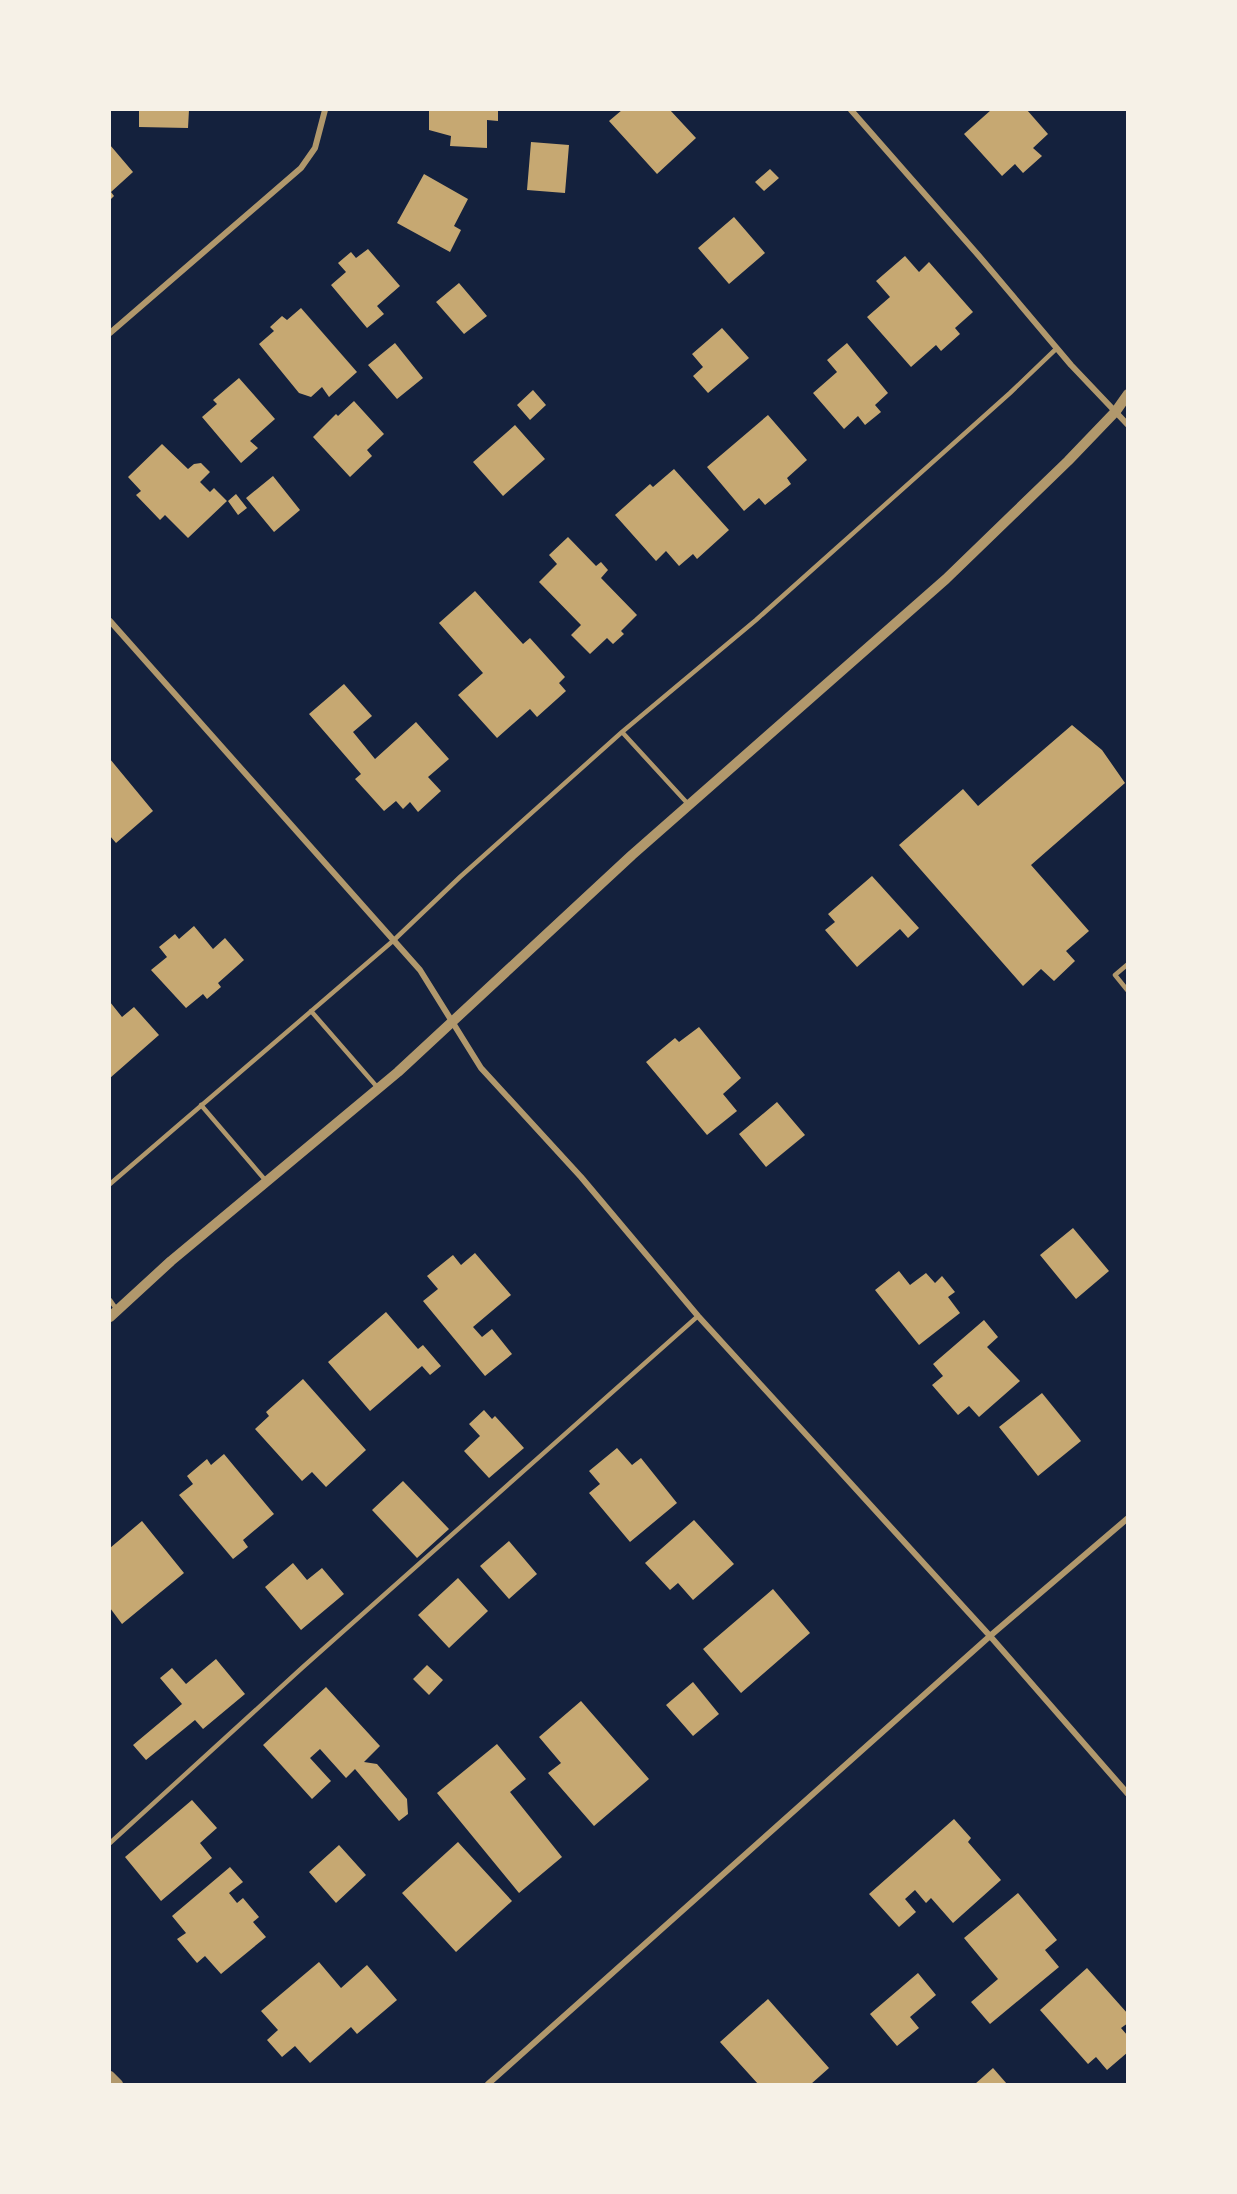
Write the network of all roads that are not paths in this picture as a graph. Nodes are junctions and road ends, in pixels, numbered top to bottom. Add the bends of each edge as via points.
1 (325, 110) edge
2 (851, 110) edge
3 (110, 333) edge
4 (1057, 348) junction
5 (1128, 394) edge
6 (1116, 411) junction
7 (1128, 425) edge
8 (110, 621) edge
9 (622, 732) junction
10 (689, 805) junction
11 (394, 940) junction
12 (1128, 964) edge
13 (1128, 991) edge
14 (311, 1011) junction
15 (452, 1021) junction
16 (378, 1088) junction
17 (201, 1105) junction
18 (266, 1181) junction
19 (110, 1184) edge
20 (110, 1300) edge
21 (113, 1313) edge
22 (698, 1316) junction
23 (1128, 1518) edge
24 (990, 1636) junction
25 (1128, 1794) edge
26 (110, 1843) edge
27 (110, 2076) edge
28 (118, 2085) edge
29 (488, 2085) edge

1 - 3 street via 315,148 301,168
2 - 4 street
4 - 6 street
4 - 9 lane via 765,612
5 - 6 street
6 - 7 street
6 - 10 street via 946,579
8 - 11 street
9 - 10 lane
9 - 11 lane
10 - 15 street
11 - 14 lane
11 - 15 street via 420,970
12 - 13 lane via 1115,975
14 - 16 lane
14 - 17 lane
15 - 16 street
15 - 22 street via 481,1068 581,1177
16 - 18 street
17 - 18 lane
17 - 19 lane
18 - 21 street
20 - 21 lane
22 - 24 street
22 - 26 lane
23 - 24 street
24 - 25 street
24 - 29 street
27 - 28 street

